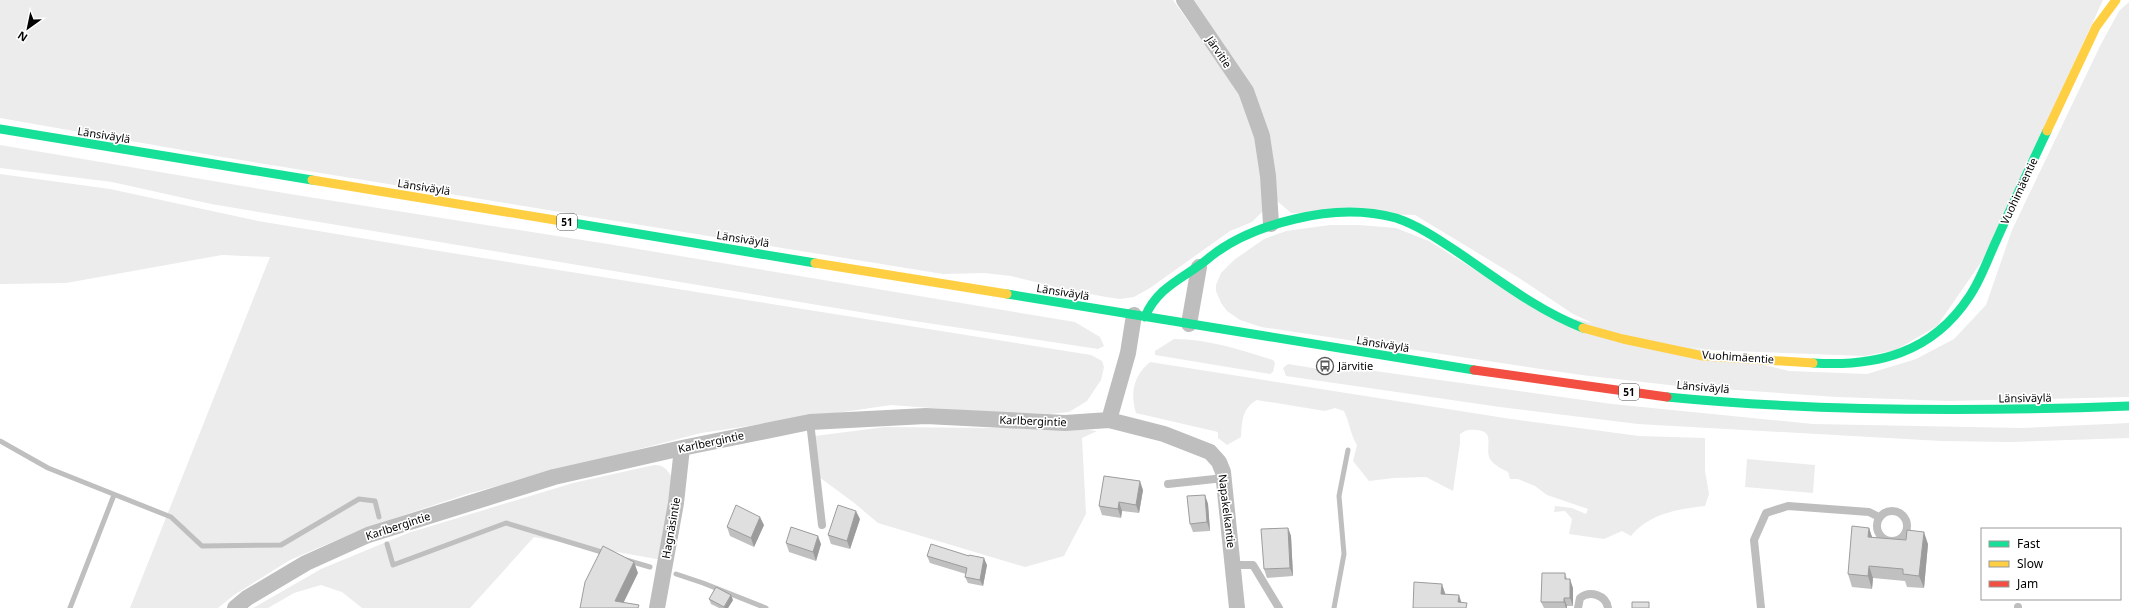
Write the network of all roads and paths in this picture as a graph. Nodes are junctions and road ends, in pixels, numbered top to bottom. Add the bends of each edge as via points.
1 (1184, 0) edge
2 (2116, 0) edge
3 (0, 129) edge
4 (1271, 224) junction
5 (1199, 267) junction
6 (1139, 316) junction
7 (1189, 324) junction
8 (2129, 406) edge
9 (1109, 420) junction
10 (810, 422) junction
11 (682, 448) junction
12 (1224, 478) junction
13 (1168, 484) dead end
14 (1879, 517) dead end
15 (822, 525) dead end
16 (1234, 565) junction
17 (235, 608) edge
18 (657, 608) edge
19 (1237, 608) edge
20 (1279, 608) edge
21 (1578, 608) edge
22 (1608, 608) edge
23 (1761, 608) edge

1 - 4 street, Järvitie via 1246,91 1262,136
2 - 4 main road, Vuohimäentie via 2096,27 1970,296 1953,319 1931,339 1886,359 1859,363 1827,363 1703,356 1611,337 1586,330 1560,318 1524,297 1422,228 1395,218 1370,213 1333,213 1301,216
3 - 6 main road, Länsiväylä / 51
4 - 5 main road, Vuohimäentie via 1220,250
5 - 6 main road, Vuohimäentie via 1167,286
5 - 7 street
6 - 7 main road, Länsiväylä / 51
6 - 9 street
7 - 8 main road, Länsiväylä / 51 via 1449,367 1633,393 1887,411 2039,410
9 - 10 street, Karlbergintie via 1065,423 926,416
9 - 12 street, Napakelkantie via 1164,434 1210,452 1219,462
10 - 11 street, Karlbergintie
10 - 15 lane
11 - 17 street, Karlbergintie via 554,477 368,535 306,563 247,598
11 - 18 street, Hagnäsintie via 676,503
12 - 13 lane
12 - 16 street, Napakelkantie
14 - 23 lane via 1869,512 1788,506 1766,513 1754,540
16 - 19 street, Napakelkantie
16 - 20 lane via 1253,565
21 - 22 lane via 1580,598 1586,594 1593,594 1602,598

